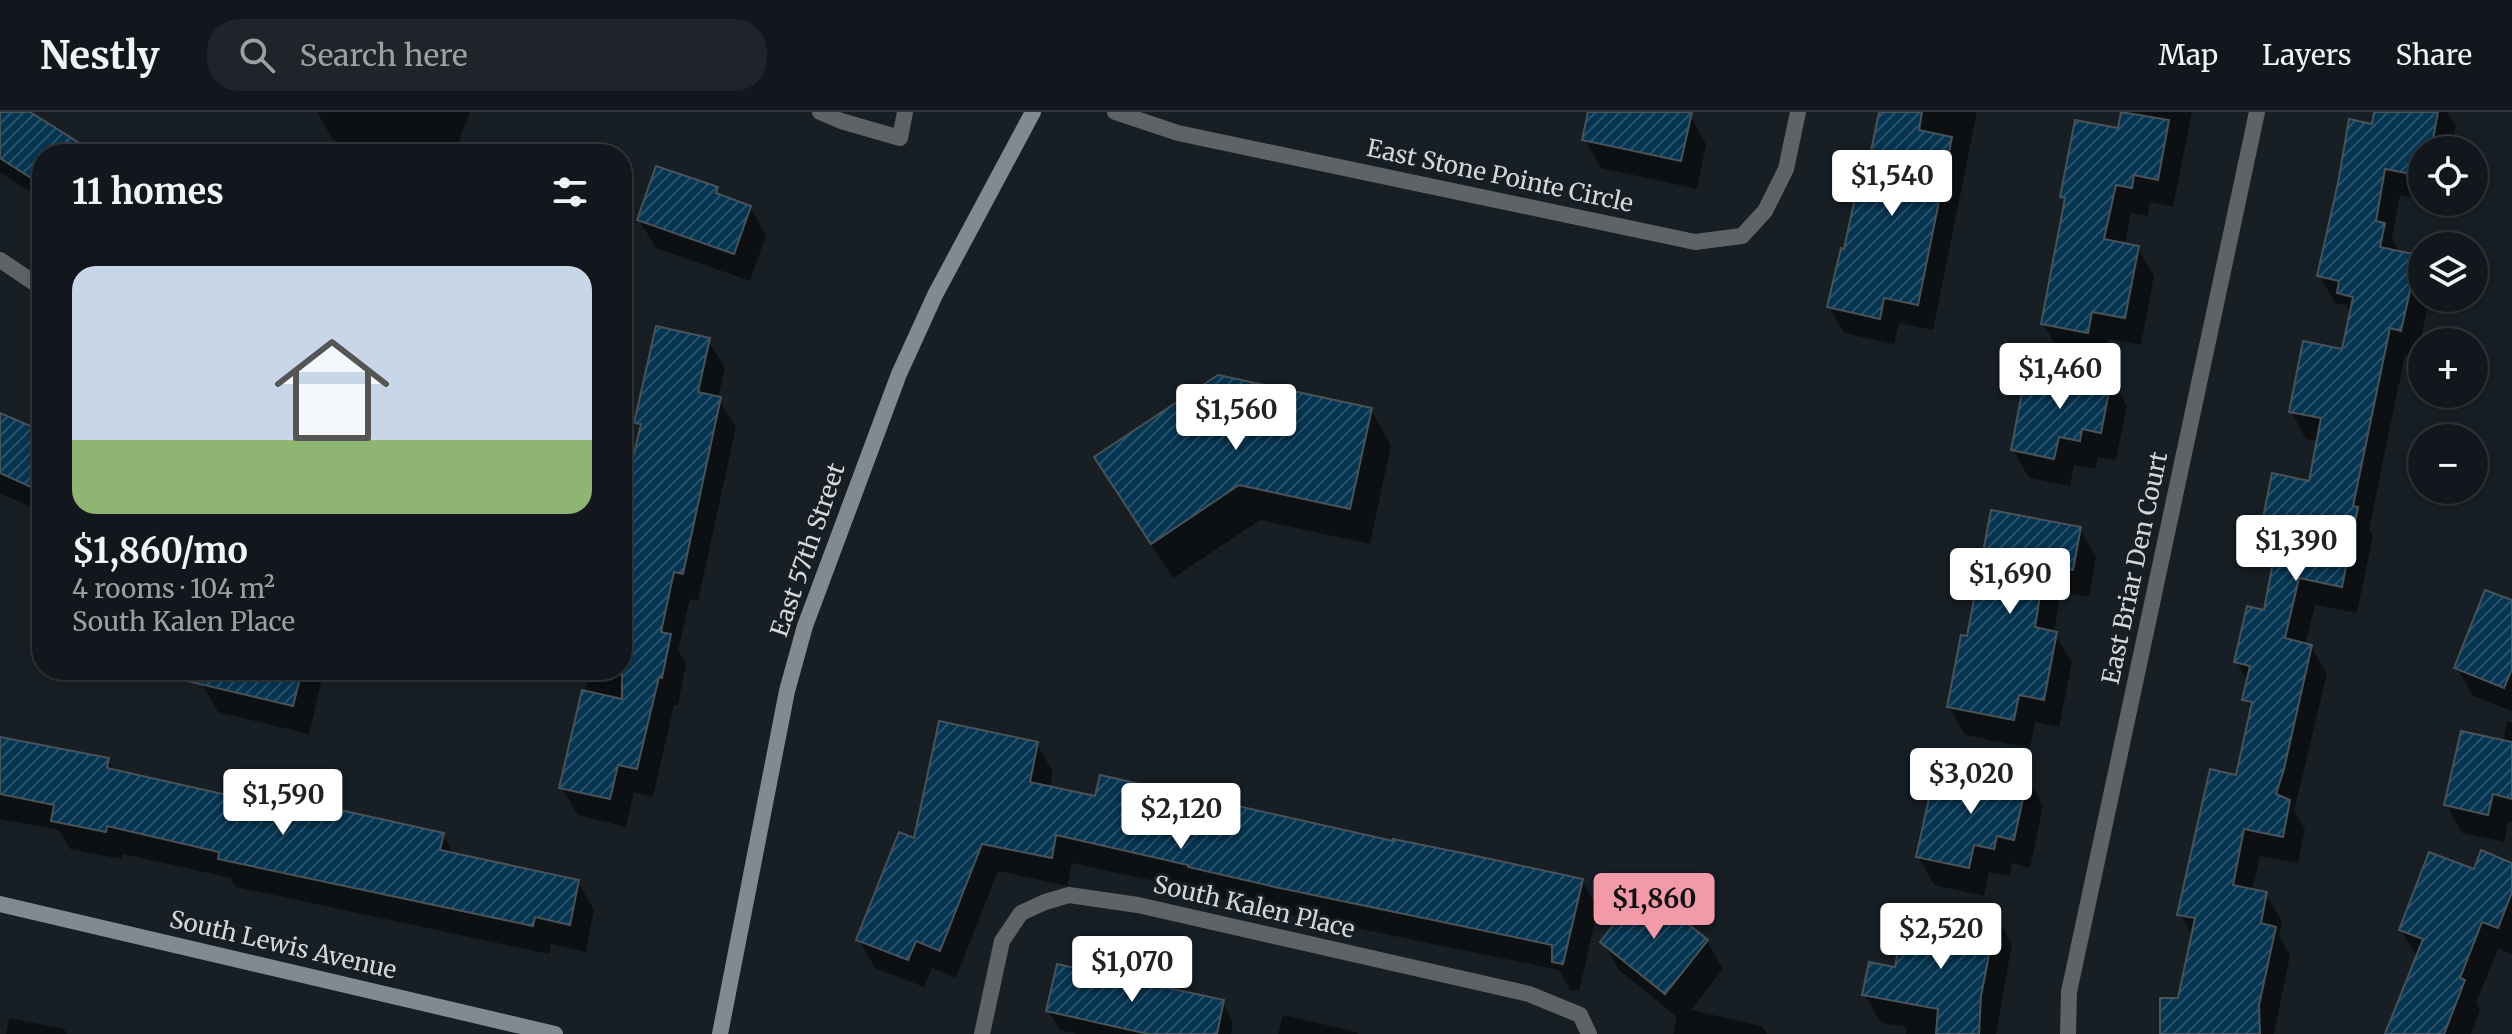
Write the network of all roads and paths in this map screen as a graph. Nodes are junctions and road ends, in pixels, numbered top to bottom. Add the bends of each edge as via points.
1 (820, 112) edge
2 (905, 112) edge
3 (1033, 112) edge
4 (1115, 112) edge
5 (1798, 112) edge
6 (2257, 112) edge
7 (0, 260) edge
8 (32, 281) edge
9 (0, 904) edge
10 (555, 1034) edge
11 (720, 1034) edge
12 (982, 1034) edge
13 (1589, 1034) edge
14 (2068, 1034) edge

1 - 2 street via 900,138
3 - 11 main road, East 57th Street via 899,374 805,626 787,691
4 - 5 street, East Stone Pointe Circle via 1178,133 1695,242 1742,236 1765,211 1786,169
6 - 14 street, East Briar Den Court via 2069,992
7 - 8 street
9 - 10 main road, South Lewis Avenue
12 - 13 street, South Kalen Place via 1002,941 1021,913 1069,895 1138,905 1529,994 1580,1015

